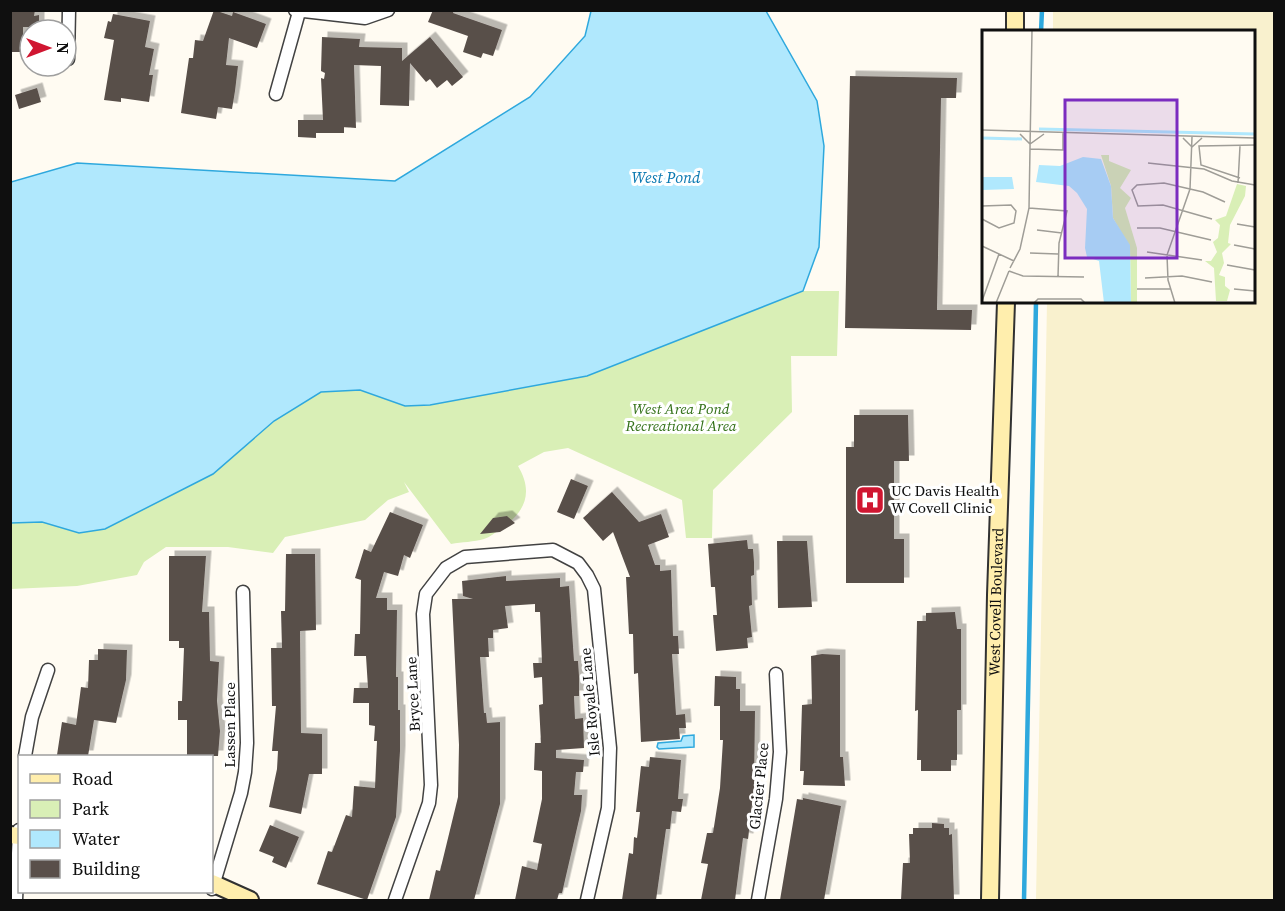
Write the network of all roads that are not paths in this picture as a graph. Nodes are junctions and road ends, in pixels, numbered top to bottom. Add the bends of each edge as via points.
1 (1016, 10) edge
2 (297, 11) edge
3 (388, 11) edge
4 (1015, 30) edge
5 (276, 94) dead end
6 (1006, 303) edge
7 (523, 552) joint
8 (243, 592) dead end
9 (48, 670) dead end
10 (776, 674) dead end
11 (25, 755) edge
12 (18, 857) edge
13 (213, 884) edge
14 (213, 887) edge
15 (989, 898) edge
16 (16, 900) edge
17 (250, 900) edge
18 (394, 900) edge
19 (587, 900) edge
20 (758, 900) edge

1 - 4 main road
2 - 3 street via 365,18
2 - 5 street
6 - 15 main road, West Covell Boulevard
7 - 18 street, Bryce Lane via 454,561 426,594 423,614 431,785 429,803
7 - 19 street, Isle Royale Lane via 553,550 566,555 578,563 594,589 610,782 608,808
8 - 13 street, Lassen Place via 245,772
9 - 11 street via 32,717
10 - 20 street, Glacier Place via 780,752
12 - 16 street
14 - 17 main road

